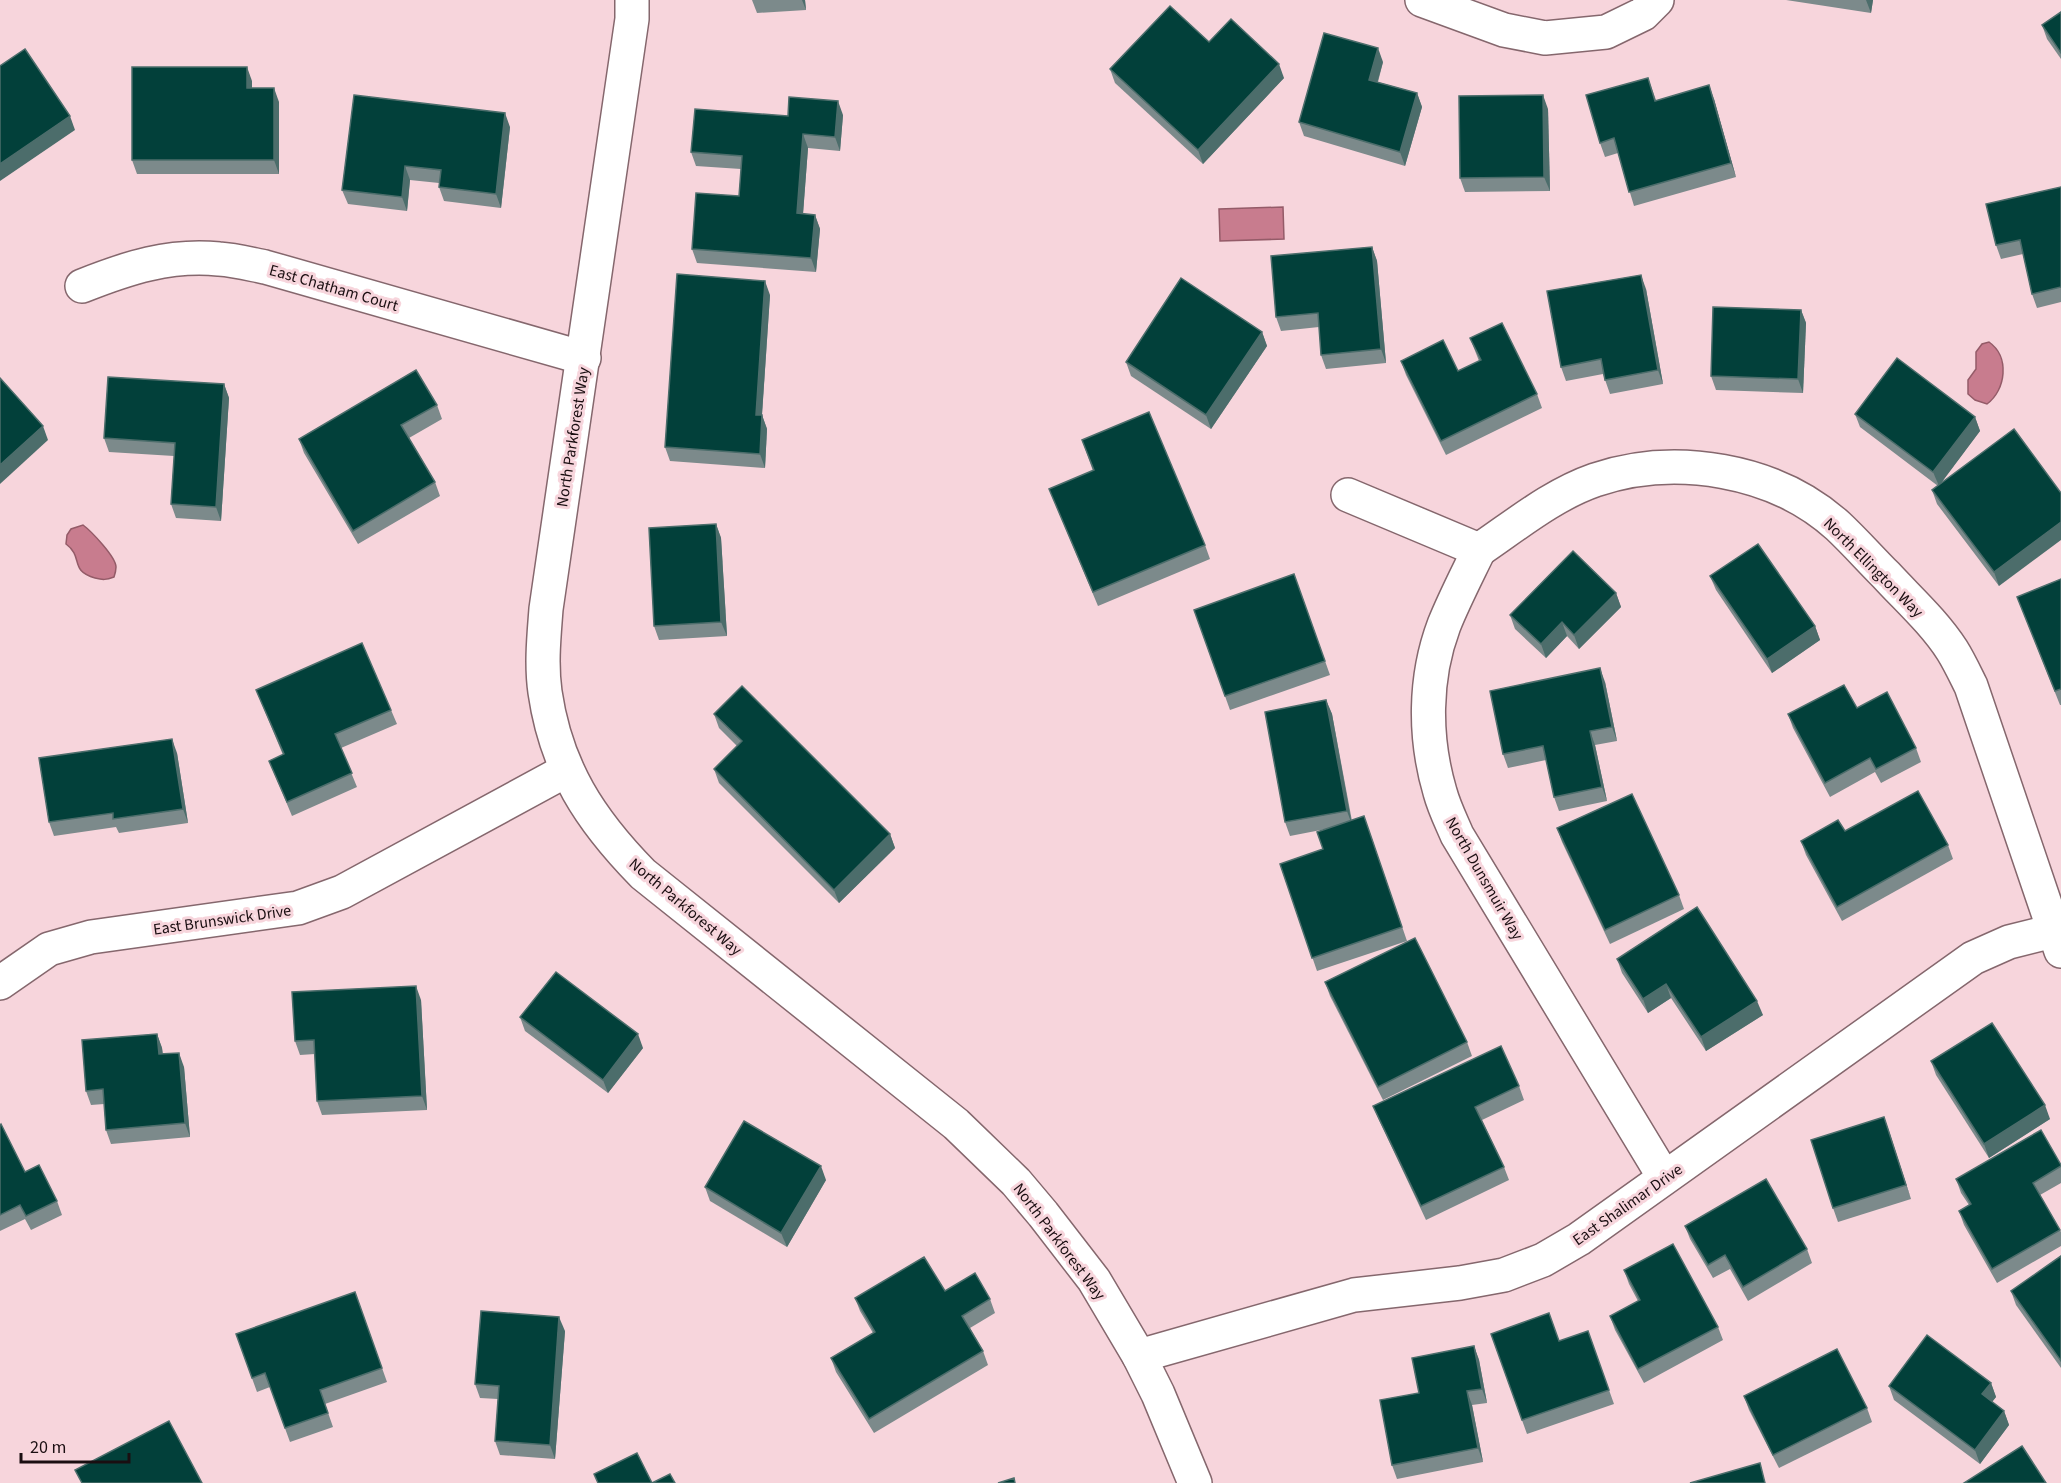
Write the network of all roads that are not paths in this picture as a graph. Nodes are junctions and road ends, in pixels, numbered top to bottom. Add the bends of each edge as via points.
1 (632, 0) edge
2 (1422, 0) edge
3 (1657, 0) edge
4 (82, 286) dead end
5 (584, 358) junction
6 (1348, 495) dead end
7 (1479, 550) junction
8 (567, 770) junction
9 (2058, 937) edge
10 (0, 983) edge
11 (1664, 1178) junction
12 (1139, 1356) junction
13 (1195, 1483) edge

1 - 5 street, North Parkforest Way
2 - 3 street via 1504,30 1545,38 1606,32 1643,14
4 - 5 street, East Chatham Court via 124,269 171,259 218,259 265,267
5 - 8 street, North Parkforest Way via 543,650 545,691
6 - 7 street
7 - 9 street, North Ellington Way via 1557,497 1595,480 1636,470 1719,470 1762,482 1801,500 1837,525 1952,649 1971,686
7 - 11 street, North Dunsmuir Way via 1444,626 1432,666 1430,752 1440,794 1457,835
8 - 10 street, East Brunswick Drive via 342,892 298,908 91,937 50,949
8 - 12 street, North Parkforest Way via 613,843 643,874 956,1124 1016,1182 1094,1280
9 - 11 street, East Shalimar Drive via 2009,942 1973,958
11 - 12 street, East Shalimar Drive via 1579,1239 1543,1260 1504,1275 1354,1294
12 - 13 street, North Parkforest Way

